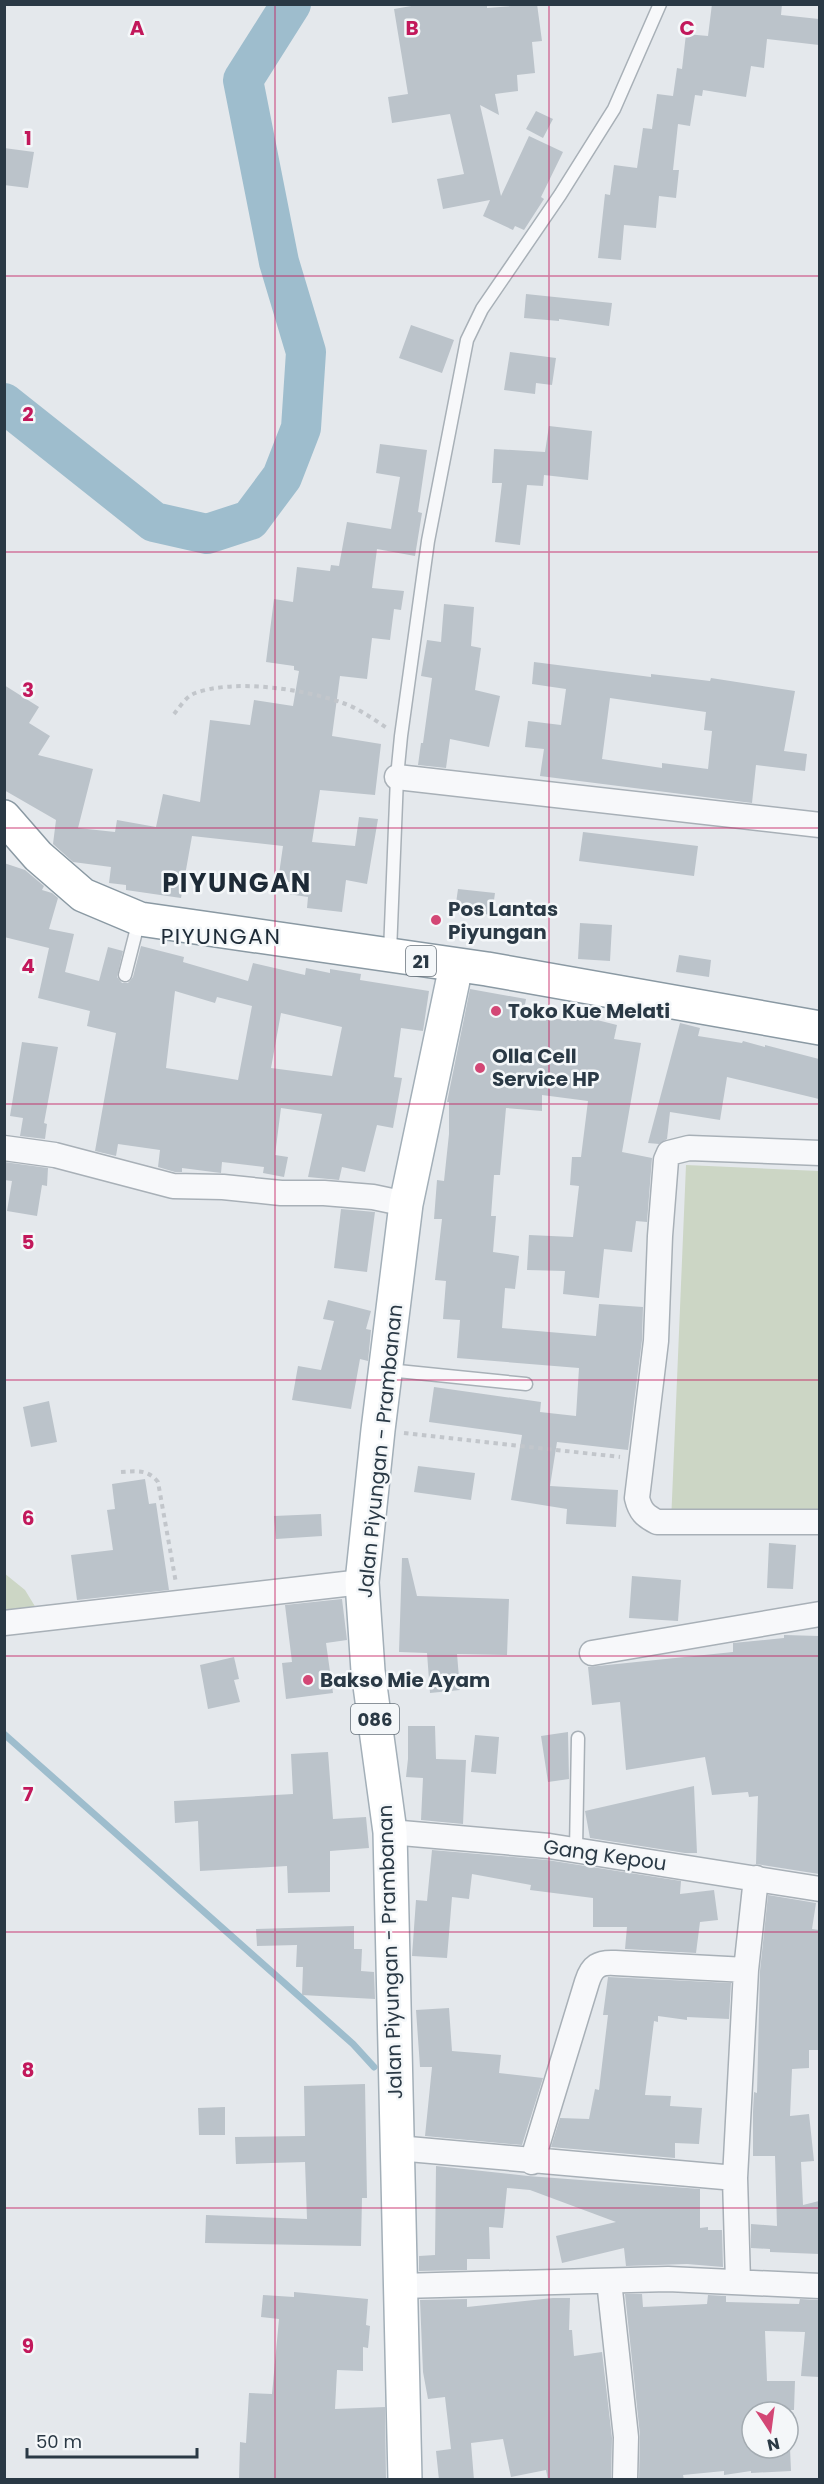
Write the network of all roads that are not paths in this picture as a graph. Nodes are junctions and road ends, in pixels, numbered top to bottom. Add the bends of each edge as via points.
1 (660, 4) edge
2 (397, 777) junction
3 (4, 817) edge
4 (819, 825) edge
5 (4, 838) edge
6 (38, 856) junction
7 (140, 919) junction
8 (390, 957) junction
9 (456, 966) junction
10 (125, 975) dead end
11 (819, 1028) edge
12 (4, 1148) edge
13 (819, 1153) edge
14 (406, 1203) junction
15 (387, 1370) junction
16 (526, 1384) dead end
17 (819, 1522) edge
18 (362, 1582) junction
19 (819, 1614) edge
20 (4, 1623) edge
21 (592, 1653) dead end
22 (578, 1737) dead end
23 (390, 1832) junction
24 (576, 1850) junction
25 (756, 1878) junction
26 (819, 1888) edge
27 (746, 1970) junction
28 (397, 2148) junction
29 (532, 2162) junction
30 (735, 2178) junction
31 (609, 2281) junction
32 (738, 2282) junction
33 (400, 2286) junction
34 (819, 2286) edge
35 (405, 2480) edge
36 (625, 2480) edge

1 - 2 lane via 614,110 482,309 467,340 428,541
2 - 4 street
2 - 8 lane
3 - 6 main road, 21
5 - 6 main road, 21
6 - 7 main road, 21 via 83,895
7 - 8 main road, 21
7 - 10 lane
8 - 9 main road, 21
9 - 11 main road, 21
9 - 14 main road, Jalan Piyungan - Prambanan / 086
12 - 14 street via 55,1155 173,1186 334,1194
13 - 17 street via 689,1148 669,1154 660,1236 656,1341 637,1498 645,1516 657,1522
14 - 15 main road, Jalan Piyungan - Prambanan / 086
15 - 16 lane
15 - 18 main road, Jalan Piyungan - Prambanan / 086
18 - 20 street
18 - 23 main road, Jalan Piyungan - Prambanan / 086 via 368,1671
19 - 21 street
22 - 24 lane
23 - 24 street, Gang Kepou
23 - 28 main road, Jalan Piyungan - Prambanan / 086
24 - 25 street, Gang Kepou
25 - 26 street, Gang Kepou
25 - 27 street
27 - 29 street via 597,1965 586,1982
27 - 30 street
28 - 29 street
28 - 33 main road, Jalan Piyungan - Prambanan / 086
29 - 30 street
30 - 32 street
31 - 32 street
31 - 33 street
31 - 36 street via 626,2437
32 - 34 street
33 - 35 main road, Jalan Piyungan - Prambanan / 086

